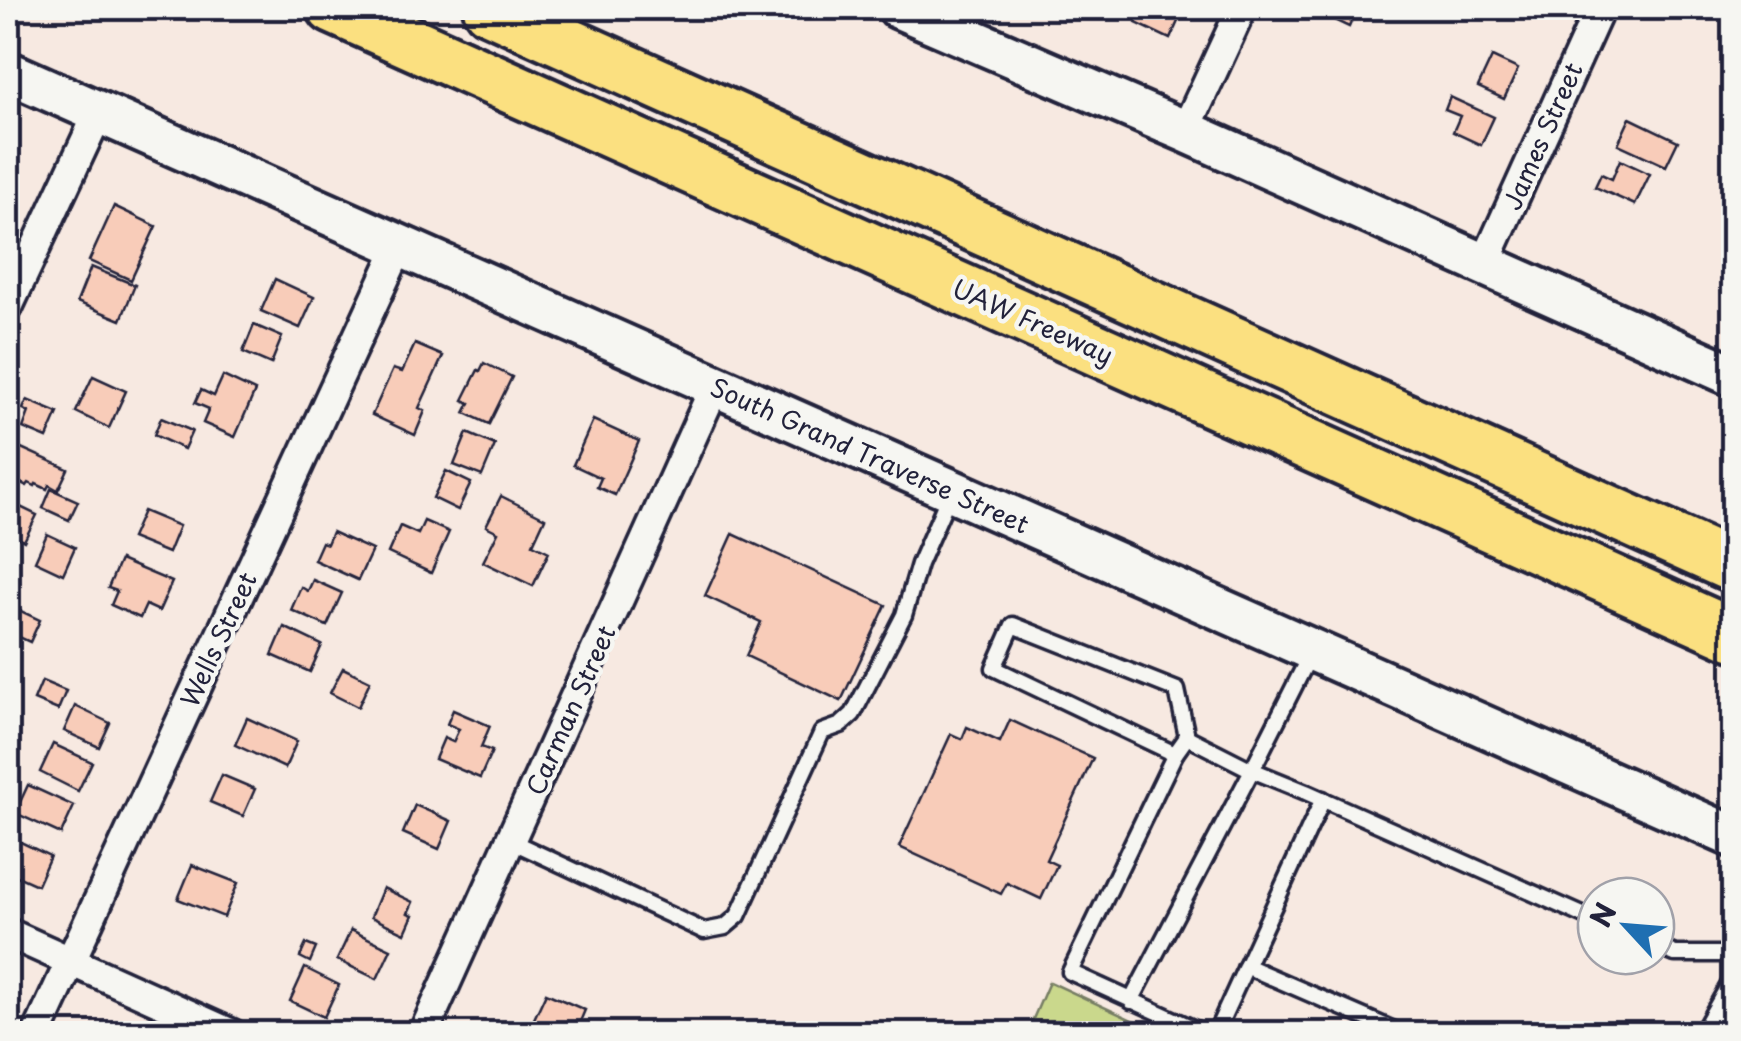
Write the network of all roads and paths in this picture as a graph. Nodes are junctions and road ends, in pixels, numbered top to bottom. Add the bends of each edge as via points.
1 (332, 8) edge
2 (489, 8) edge
3 (899, 8) edge
4 (1242, 8) edge
5 (1600, 8) edge
6 (8, 72) edge
7 (100, 112) junction
8 (1186, 131) junction
9 (400, 245) junction
10 (1484, 265) junction
11 (8, 307) edge
12 (1734, 376) edge
13 (715, 386) junction
14 (952, 491) junction
15 (1734, 566) edge
16 (1734, 635) edge
17 (1312, 652) junction
18 (1187, 737) junction
19 (1175, 754) junction
20 (1252, 770) junction
21 (1323, 799) junction
22 (1734, 837) edge
23 (511, 841) junction
24 (1576, 912) edge
25 (8, 933) edge
26 (1676, 954) edge
27 (1734, 954) edge
28 (70, 960) junction
29 (1246, 966) junction
30 (1734, 976) edge
31 (1132, 1001) junction
32 (37, 1034) edge
33 (232, 1034) edge
34 (423, 1034) edge
35 (1206, 1034) edge
36 (1215, 1034) edge
37 (1403, 1034) edge
38 (1701, 1034) edge

1 - 16 highway, UAW Freeway
2 - 15 highway
3 - 8 main road
4 - 8 street
5 - 10 street, James Street
6 - 7 main road, South Grand Traverse Street
7 - 9 main road, South Grand Traverse Street
7 - 11 street
8 - 10 main road
9 - 13 main road, South Grand Traverse Street
9 - 28 street, Wells Street
10 - 12 main road
13 - 14 main road, South Grand Traverse Street
13 - 23 street, Carman Street
14 - 17 main road, South Grand Traverse Street
14 - 23 lane via 904,615 853,714 822,732 738,916 725,928 704,931
17 - 20 lane
17 - 22 main road, South Grand Traverse Street
18 - 19 lane
18 - 19 lane via 1177,690 1013,625 994,668
18 - 20 lane
19 - 31 lane via 1070,972
20 - 21 lane
20 - 31 lane
21 - 24 lane
21 - 29 lane
23 - 34 street, Carman Street
25 - 28 street
26 - 27 lane
28 - 32 street, Wells Street
28 - 33 street
29 - 36 lane
29 - 37 lane
30 - 38 lane
31 - 35 lane

